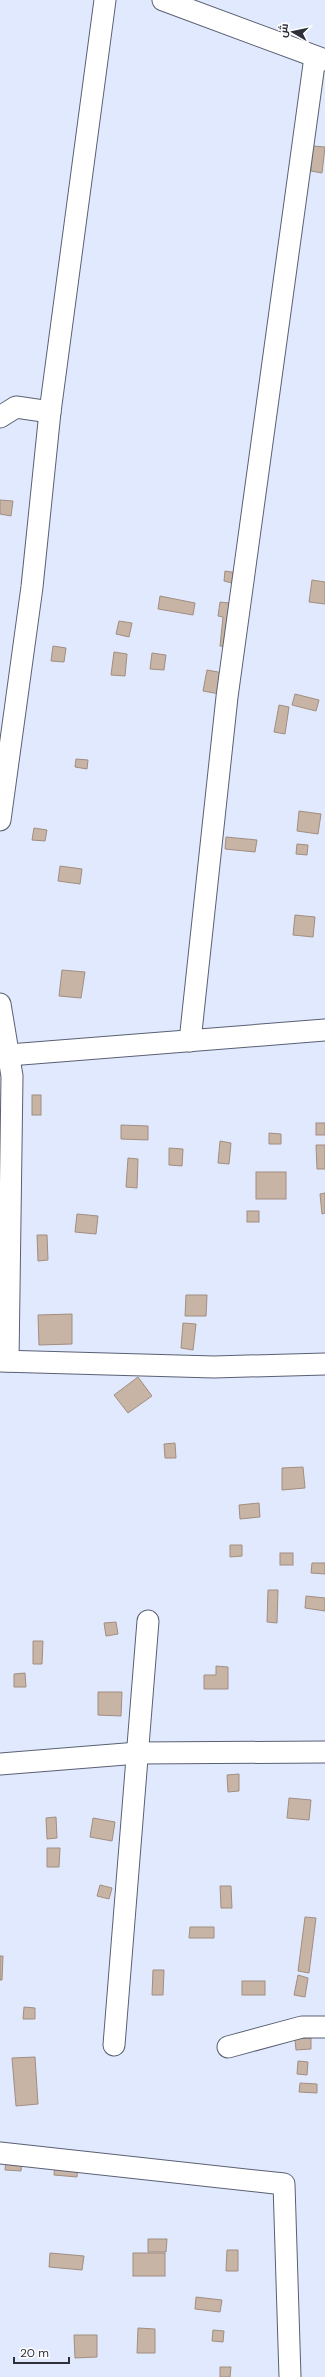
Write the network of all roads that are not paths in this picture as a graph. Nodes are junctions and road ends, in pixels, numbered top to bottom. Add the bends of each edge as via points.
1 (105, 0) edge
2 (163, 0) edge
3 (320, 58) edge
4 (50, 412) junction
5 (0, 417) edge
6 (0, 820) edge
7 (0, 1004) edge
8 (325, 1030) edge
9 (190, 1041) junction
10 (8, 1055) junction
11 (6, 1176) edge
12 (4, 1361) edge
13 (325, 1364) edge
14 (148, 1621) dead end
15 (325, 1752) edge
16 (138, 1753) junction
17 (0, 1764) edge
18 (325, 2027) edge
19 (114, 2045) dead end
20 (228, 2047) dead end
21 (0, 2149) edge
22 (290, 2377) edge

1 - 4 street
2 - 3 street
3 - 9 street via 227,697
4 - 5 street via 16,406
4 - 6 street via 32,587
7 - 10 street
8 - 9 street
9 - 10 street
10 - 11 street via 12,1076
11 - 12 street
12 - 13 street via 214,1366
14 - 16 street
15 - 16 street
16 - 17 street
16 - 19 street
18 - 20 street via 302,2027
21 - 22 street via 284,2184

